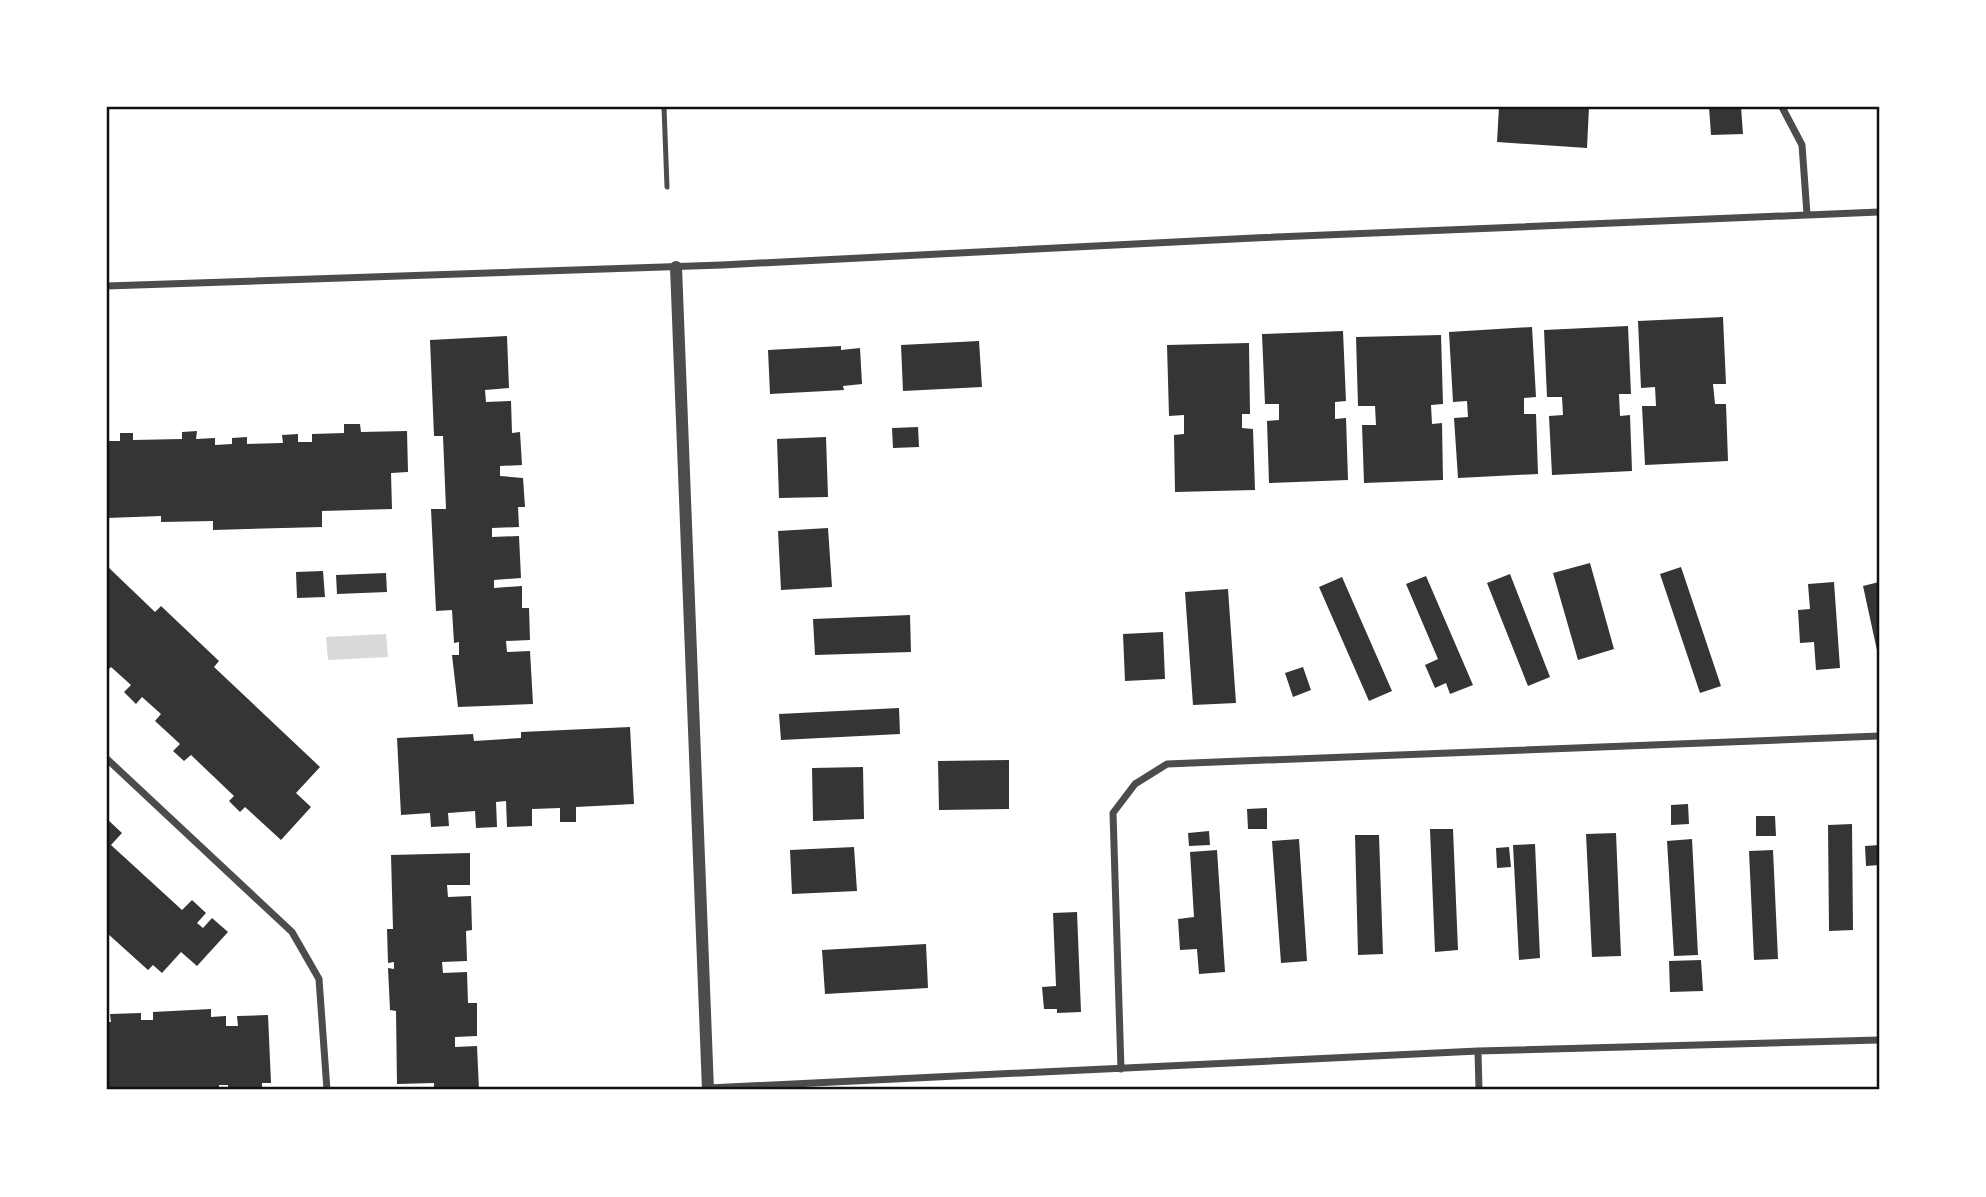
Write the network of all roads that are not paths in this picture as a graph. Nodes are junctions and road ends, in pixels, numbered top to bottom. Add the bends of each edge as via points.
1 (664, 107) edge
2 (1782, 107) edge
3 (667, 187) dead end
4 (1879, 212) edge
5 (1807, 214) junction
6 (676, 267) junction
7 (107, 286) edge
8 (1879, 736) edge
9 (107, 759) edge
10 (1879, 1040) edge
11 (1478, 1051) junction
12 (1121, 1069) junction
13 (708, 1089) edge
14 (327, 1090) edge
15 (1479, 1090) edge

1 - 3 lane
2 - 5 street via 1802,145
4 - 5 street
5 - 6 street
6 - 7 street
6 - 13 street
8 - 12 street via 1167,764 1135,784 1113,813
9 - 14 street via 292,932 319,979
10 - 11 street
11 - 12 street
11 - 15 street
12 - 13 street

